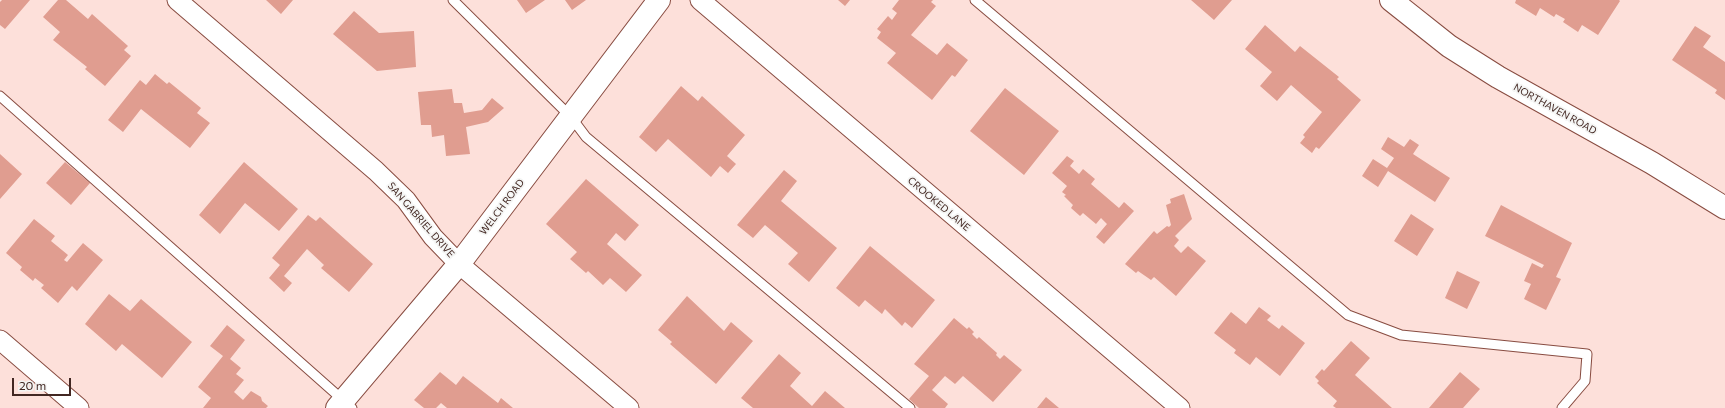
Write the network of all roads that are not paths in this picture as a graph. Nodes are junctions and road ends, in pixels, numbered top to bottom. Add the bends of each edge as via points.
1 (177, 0) edge
2 (453, 0) edge
3 (659, 0) edge
4 (700, 0) edge
5 (975, 0) edge
6 (1391, 0) edge
7 (0, 96) edge
8 (571, 117) junction
9 (1725, 208) edge
10 (459, 264) junction
11 (0, 340) edge
12 (344, 405) edge
13 (79, 408) edge
14 (629, 408) edge
15 (910, 408) edge
16 (1180, 408) edge
17 (1562, 408) edge

1 - 10 street, SAN GABRIEL DRIVE via 376,171 406,200 433,237
2 - 8 lane
3 - 8 street, WELCH ROAD
4 - 16 street, CROOKED LANE
5 - 17 lane via 1348,316 1401,335 1587,354 1585,381
6 - 9 street, NORTHAVEN ROAD via 1449,46 1498,77 1652,163
7 - 12 lane
8 - 10 street, WELCH ROAD
8 - 15 lane via 586,137
10 - 12 street, WELCH ROAD
10 - 14 street, SAN GABRIEL DRIVE
11 - 13 street

